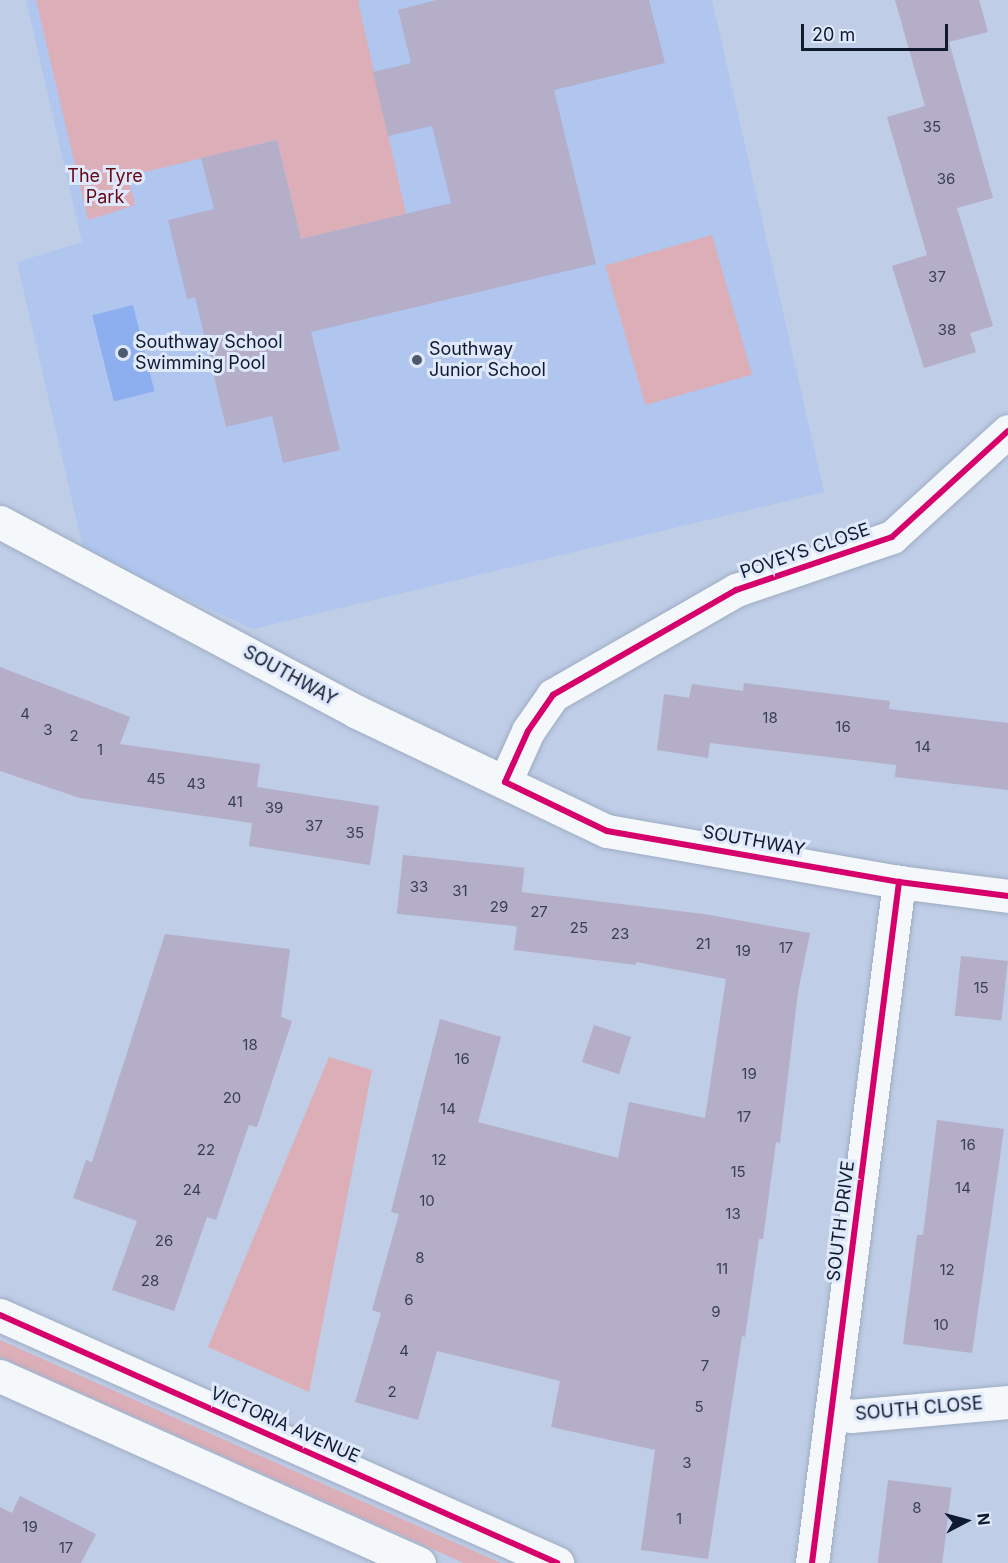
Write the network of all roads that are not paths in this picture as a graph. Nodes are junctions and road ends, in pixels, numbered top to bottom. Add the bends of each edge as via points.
1 (1008, 431) edge
2 (0, 522) edge
3 (505, 782) junction
4 (899, 882) junction
5 (1008, 896) edge
6 (0, 1315) edge
7 (0, 1376) edge
8 (1008, 1402) edge
9 (831, 1412) junction
10 (419, 1563) edge
11 (557, 1563) edge
12 (812, 1563) edge

1 - 3 street, POVEYS CLOSE via 892,537 736,590 553,695 528,731
2 - 3 street, SOUTHWAY via 355,711
3 - 4 street, SOUTHWAY via 608,831
4 - 5 street, SOUTHWAY
4 - 9 street, SOUTH DRIVE
6 - 11 street, VICTORIA AVENUE
7 - 10 street
8 - 9 street, SOUTH CLOSE via 851,1416
9 - 12 street, SOUTH DRIVE

